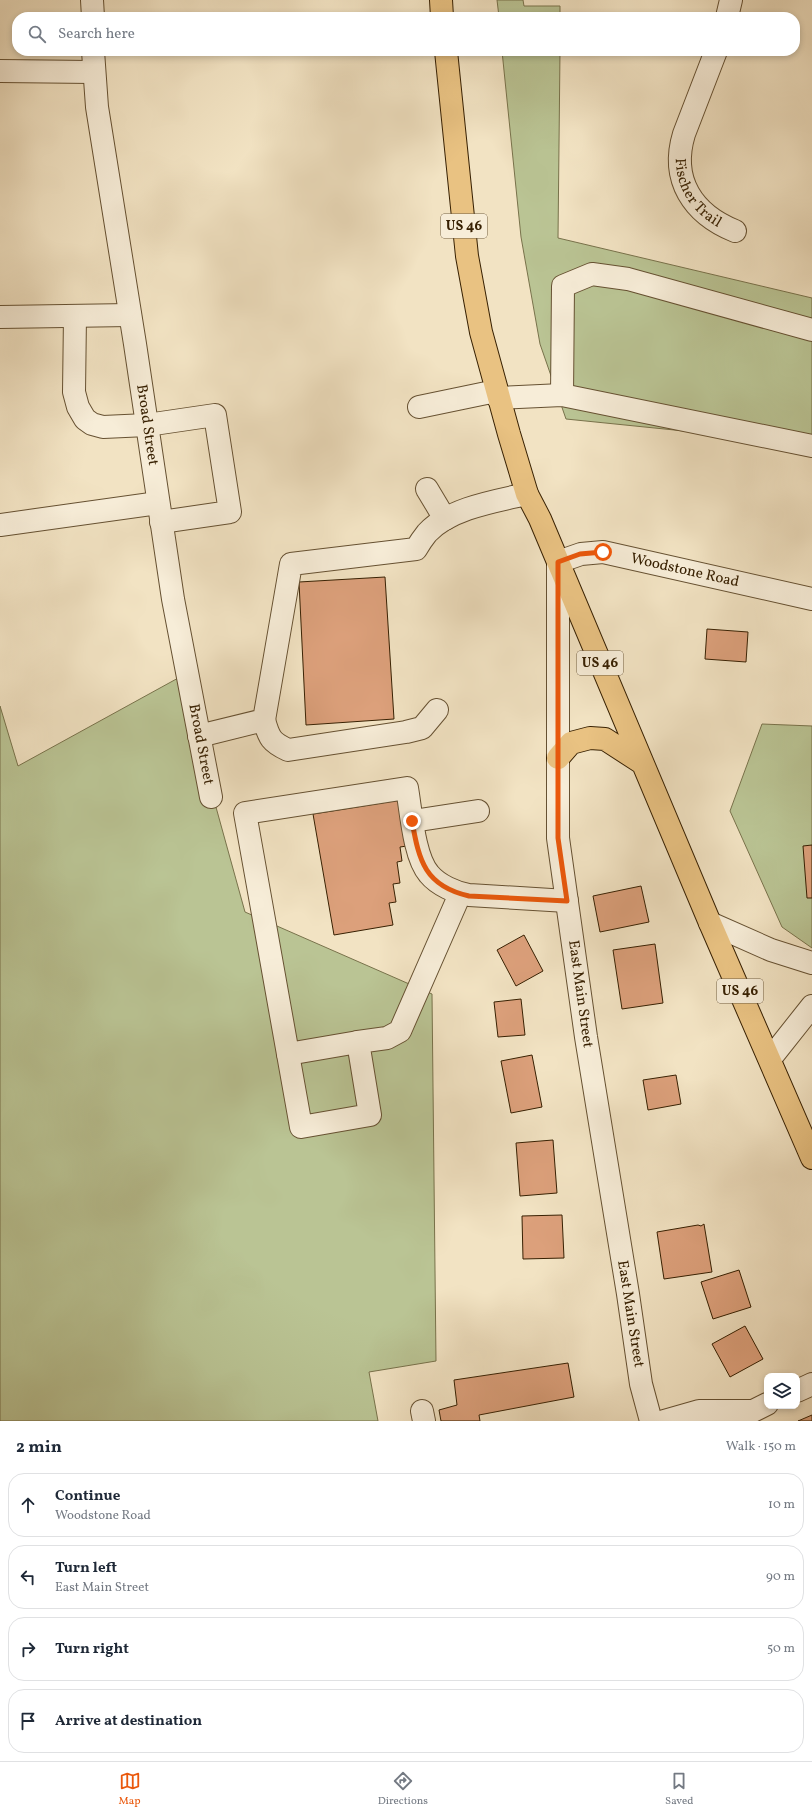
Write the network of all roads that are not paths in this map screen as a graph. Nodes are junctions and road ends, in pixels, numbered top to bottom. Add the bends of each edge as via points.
1 (92, 0) edge
2 (441, 0) edge
3 (731, 0) edge
4 (92, 12) edge
5 (442, 12) edge
6 (728, 12) edge
7 (447, 56) edge
8 (714, 56) edge
9 (93, 61) edge
10 (0, 70) edge
11 (735, 231) dead end
12 (130, 315) junction
13 (76, 316) junction
14 (0, 317) edge
15 (812, 330) edge
16 (497, 394) junction
17 (562, 395) junction
18 (418, 407) dead end
19 (147, 425) junction
20 (812, 446) edge
21 (427, 489) dead end
22 (528, 494) junction
23 (160, 513) junction
24 (445, 519) junction
25 (0, 525) edge
26 (558, 562) junction
27 (812, 599) edge
28 (437, 710) dead end
29 (264, 720) junction
30 (199, 736) junction
31 (558, 758) junction
32 (642, 763) junction
33 (211, 797) dead end
34 (478, 811) dead end
35 (412, 821) junction
36 (460, 894) junction
37 (567, 901) junction
38 (710, 923) junction
39 (812, 963) edge
40 (812, 1006) edge
41 (358, 1042) junction
42 (288, 1054) junction
43 (770, 1059) junction
44 (812, 1158) edge
45 (812, 1384) edge
46 (800, 1390) edge
47 (764, 1405) edge
48 (651, 1421) edge
49 (664, 1421) edge

1 - 4 street
2 - 5 main road
3 - 6 street
7 - 16 main road, US 46 via 468,256 481,332
8 - 11 street, Fischer Trail via 680,148 680,170 687,192 700,210 718,224
9 - 10 street
9 - 12 street, Broad Street via 97,107
12 - 13 street
12 - 19 street, Broad Street
13 - 14 street
13 - 19 street via 74,392 85,419 103,427
15 - 17 street via 628,279 592,274 563,286
16 - 17 street
16 - 18 street
16 - 22 main road, US 46
17 - 20 street
19 - 23 street, Broad Street
19 - 23 street via 215,415 230,512
21 - 24 street
22 - 24 street via 484,504
22 - 26 main road, US 46
23 - 25 street
23 - 30 street, Broad Street via 173,599
24 - 29 street via 427,533 416,549 291,564
26 - 27 street, Woodstone Road via 580,554 603,552
26 - 31 street, East Main Street
26 - 32 main road, US 46
28 - 29 street via 422,728 288,750 275,744 268,735
29 - 30 street
30 - 33 street, Broad Street
31 - 32 main road via 571,743 590,738 604,739
31 - 37 street, East Main Street via 558,838
32 - 38 main road, US 46
34 - 35 street
35 - 36 street via 418,850 428,874 437,882
35 - 42 street via 407,788 245,813
36 - 37 street
36 - 41 street via 400,1031 388,1038
37 - 48 street, East Main Street via 641,1384
38 - 39 street via 771,950
38 - 43 main road, US 46
40 - 43 street
41 - 42 street
41 - 42 street via 370,1115 301,1127
43 - 44 main road, US 46
45 - 46 street
47 - 49 street via 752,1411 699,1411

